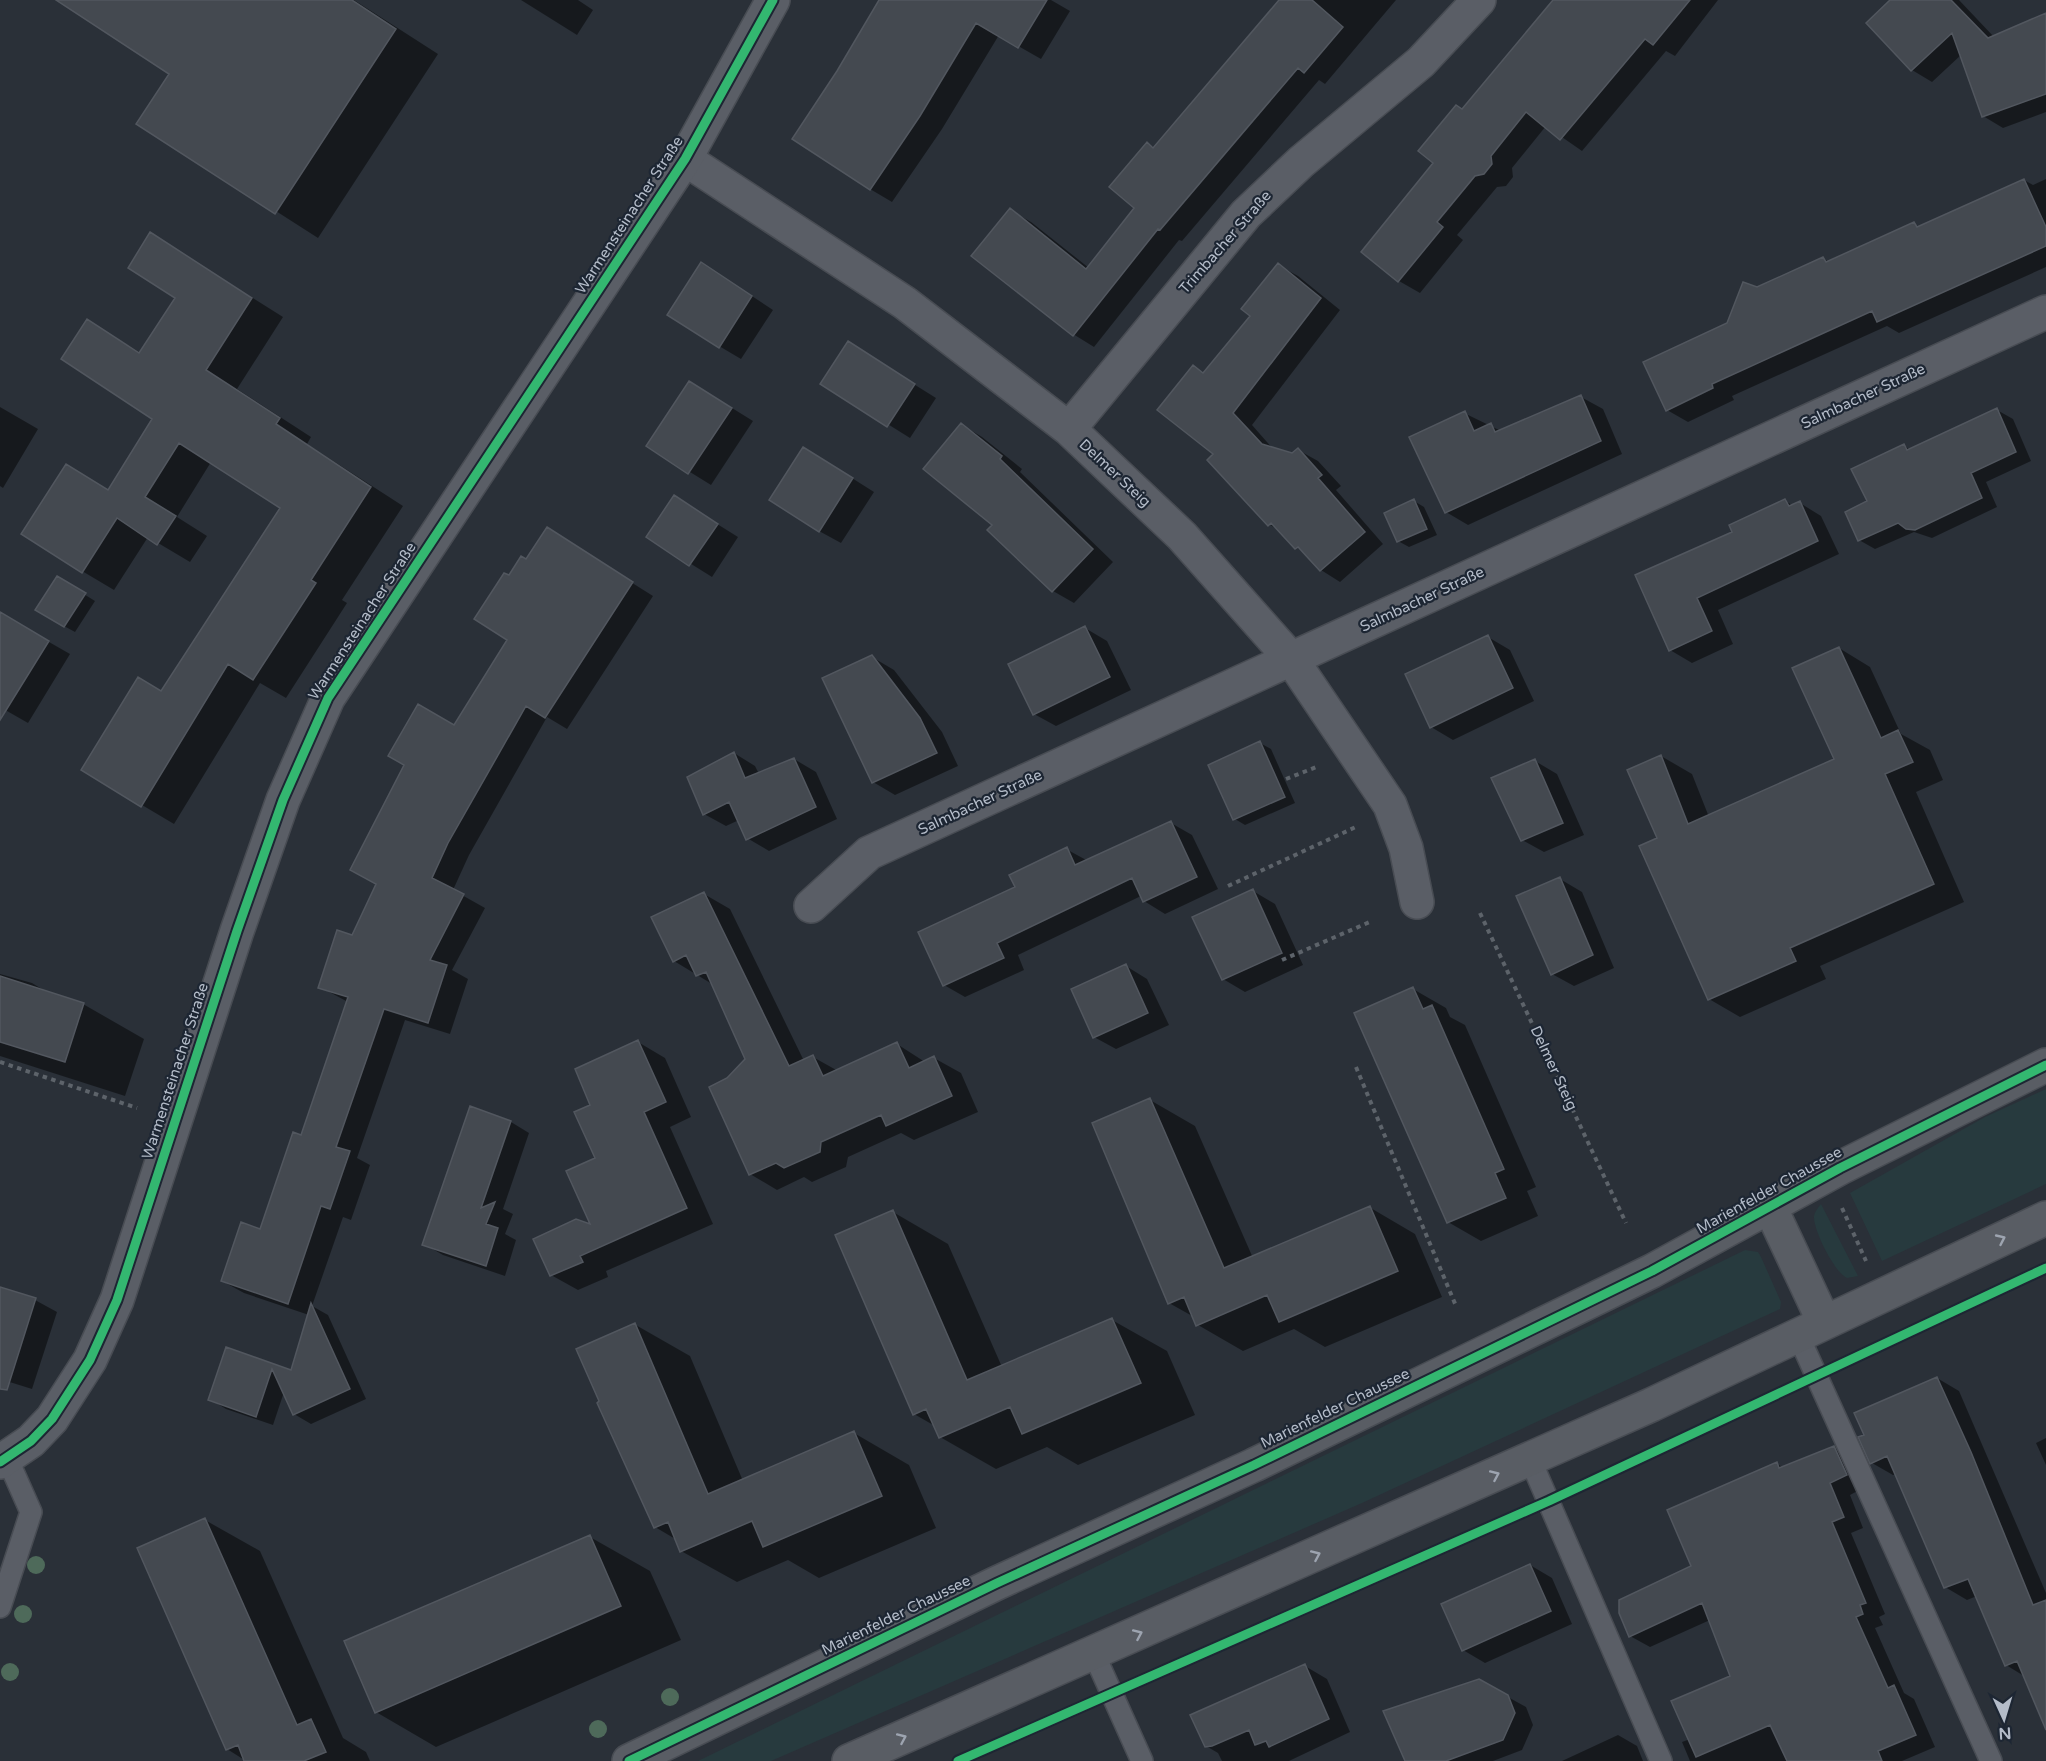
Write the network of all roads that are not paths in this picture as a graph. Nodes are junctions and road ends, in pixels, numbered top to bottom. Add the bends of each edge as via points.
1 (773, 0) edge
2 (1479, 0) edge
3 (685, 159) junction
4 (2046, 312) edge
5 (1069, 429) junction
6 (1292, 660) junction
7 (1417, 902) dead end
8 (810, 906) dead end
9 (2046, 1065) edge
10 (1770, 1207) junction
11 (2046, 1218) edge
12 (1810, 1329) junction
13 (1530, 1459) junction
14 (3, 1460) edge
15 (0, 1607) edge
16 (1094, 1654) junction
17 (629, 1761) edge
18 (849, 1761) edge
19 (1142, 1761) edge
20 (1661, 1761) edge
21 (1991, 1761) edge

1 - 3 street, Warmensteinacher Straße
2 - 5 street, Trimbacher Straße via 1421,62 1301,162 1246,214
3 - 5 street, Delmer Steig via 905,303
3 - 14 street, Warmensteinacher Straße via 328,698 283,800 117,1300 90,1360 52,1419 31,1441
4 - 6 street, Salmbacher Straße
5 - 6 street, Delmer Steig via 1182,536
6 - 7 street, Delmer Steig via 1390,805 1406,848
6 - 8 street, Salmbacher Straße via 869,853
9 - 10 main road, Marienfelder Chaussee
10 - 12 main road
10 - 17 main road, Marienfelder Chaussee via 1652,1271 1254,1465 997,1583
12 -> 11 main road
12 - 13 main road
12 - 21 lane
16 -> 13 main road
13 - 20 lane
14 - 15 lane via 31,1512
18 -> 16 main road
16 - 19 lane

